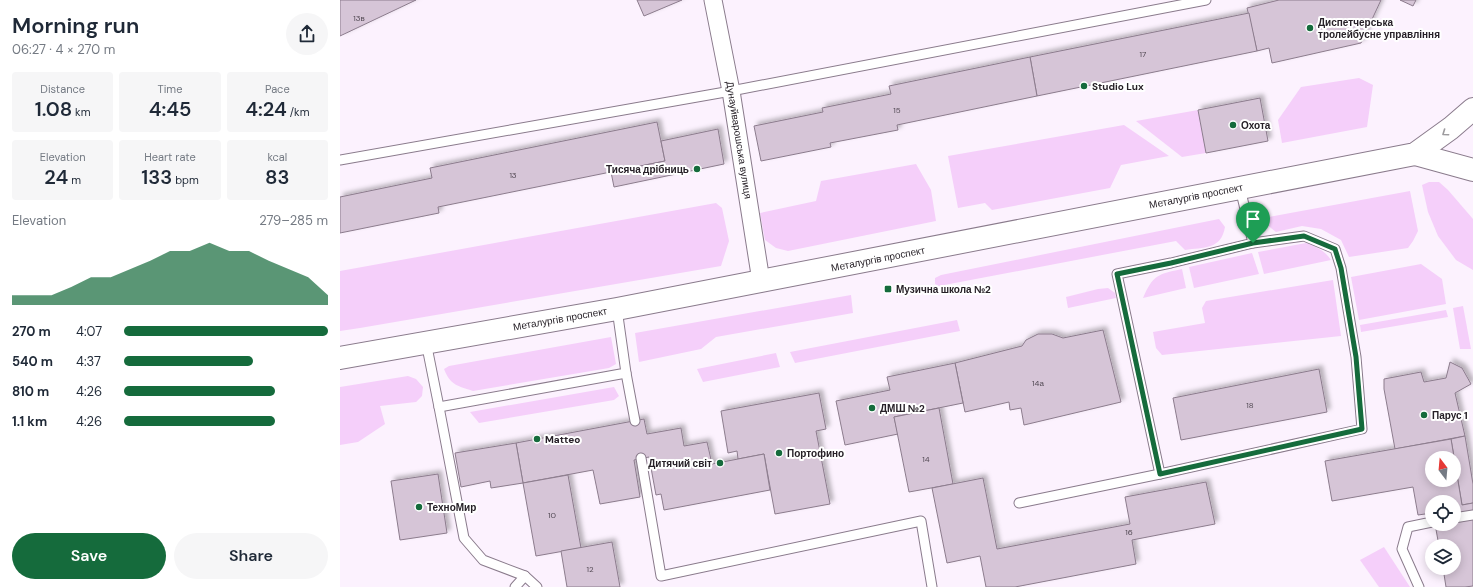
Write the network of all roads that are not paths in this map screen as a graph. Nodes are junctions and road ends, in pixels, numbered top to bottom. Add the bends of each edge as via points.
1 (713, 0) edge
2 (1206, 0) edge
3 (731, 91) junction
4 (1473, 109) edge
5 (1415, 154) junction
6 (340, 160) edge
7 (1473, 170) edge
8 (1240, 188) junction
9 (1253, 243) junction
10 (761, 282) junction
11 (617, 309) junction
12 (426, 342) junction
13 (340, 358) edge
14 (626, 373) junction
15 (440, 407) junction
16 (635, 421) dead end
17 (641, 458) dead end
18 (1160, 474) junction
19 (1019, 503) dead end
20 (1473, 514) edge
21 (1461, 517) edge
22 (1425, 523) edge
23 (525, 576) junction
24 (515, 587) edge
25 (537, 587) edge
26 (932, 587) edge
27 (1419, 587) edge

1 - 3 street, Дунауйварошська вулиця
2 - 3 lane
3 - 6 lane
3 - 10 street, Дунауйварошська вулиця
4 -> 5 street, Металургів проспект
5 - 7 street, Металургів проспект
5 - 8 street, Металургів проспект
8 - 9 lane
8 - 10 street, Металургів проспект
9 - 18 lane via 1117,274
9 - 18 lane via 1304,236 1335,249 1341,268 1356,357 1362,429
10 - 11 street, Металургів проспект
11 - 12 street, Металургів проспект
11 - 14 lane
12 - 13 street, Металургів проспект
12 - 15 lane
14 - 15 lane
14 - 16 lane
15 - 23 lane via 464,538 483,560
17 - 26 lane via 661,576 922,521
18 - 19 lane
20 - 21 lane
22 - 27 lane via 1408,527 1402,549
23 - 24 lane
23 - 25 lane

